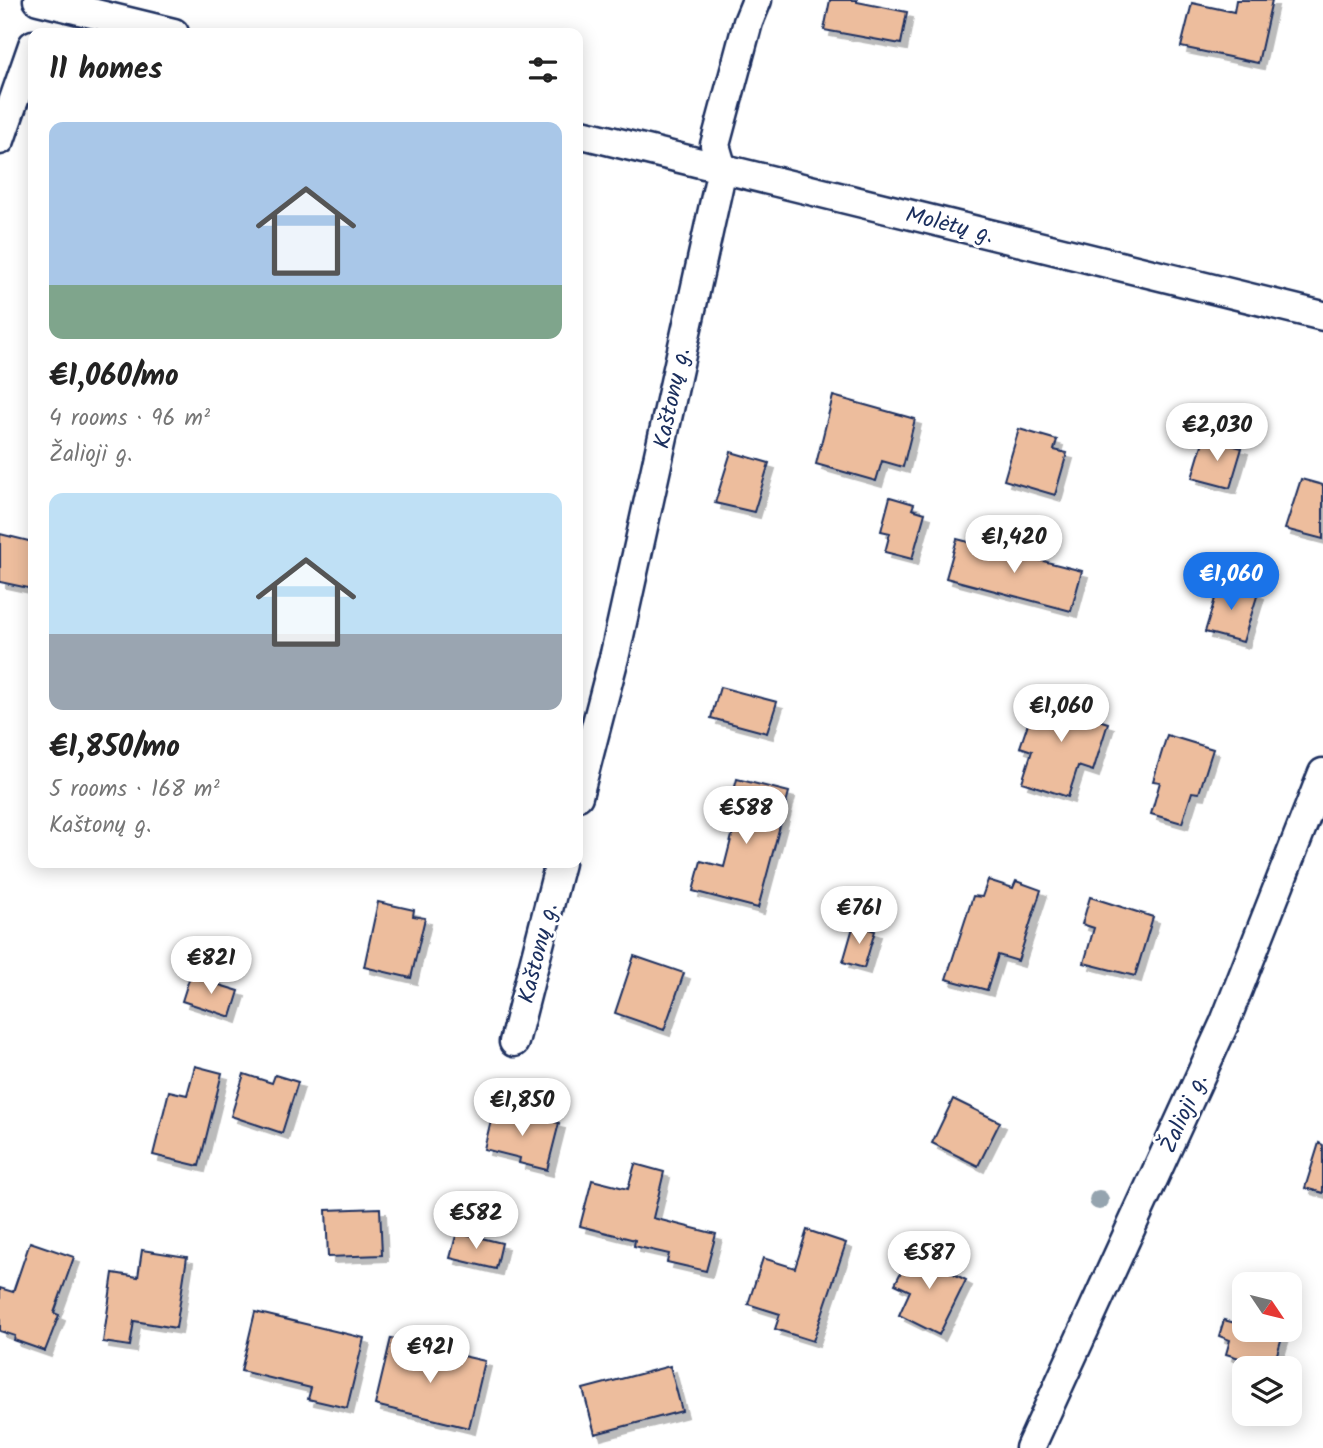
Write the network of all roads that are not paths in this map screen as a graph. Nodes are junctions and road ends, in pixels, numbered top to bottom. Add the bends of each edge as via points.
1 (757, 0) edge
2 (45, 1) edge
3 (38, 28) edge
4 (154, 28) edge
5 (28, 59) edge
6 (583, 134) edge
7 (0, 140) edge
8 (722, 169) junction
9 (1323, 316) edge
10 (1323, 773) edge
11 (583, 777) edge
12 (559, 868) edge
13 (514, 1042) dead end
14 (1030, 1448) edge

1 - 8 street, Kaštonų g. via 715,145
2 - 3 street
2 - 4 street
5 - 7 street
6 - 8 street, Molėtų g.
8 - 9 street, Molėtų g.
8 - 11 street, Kaštonų g. via 615,654
10 - 14 street, Žalioji g. via 1225,1022
12 - 13 street, Kaštonų g.

